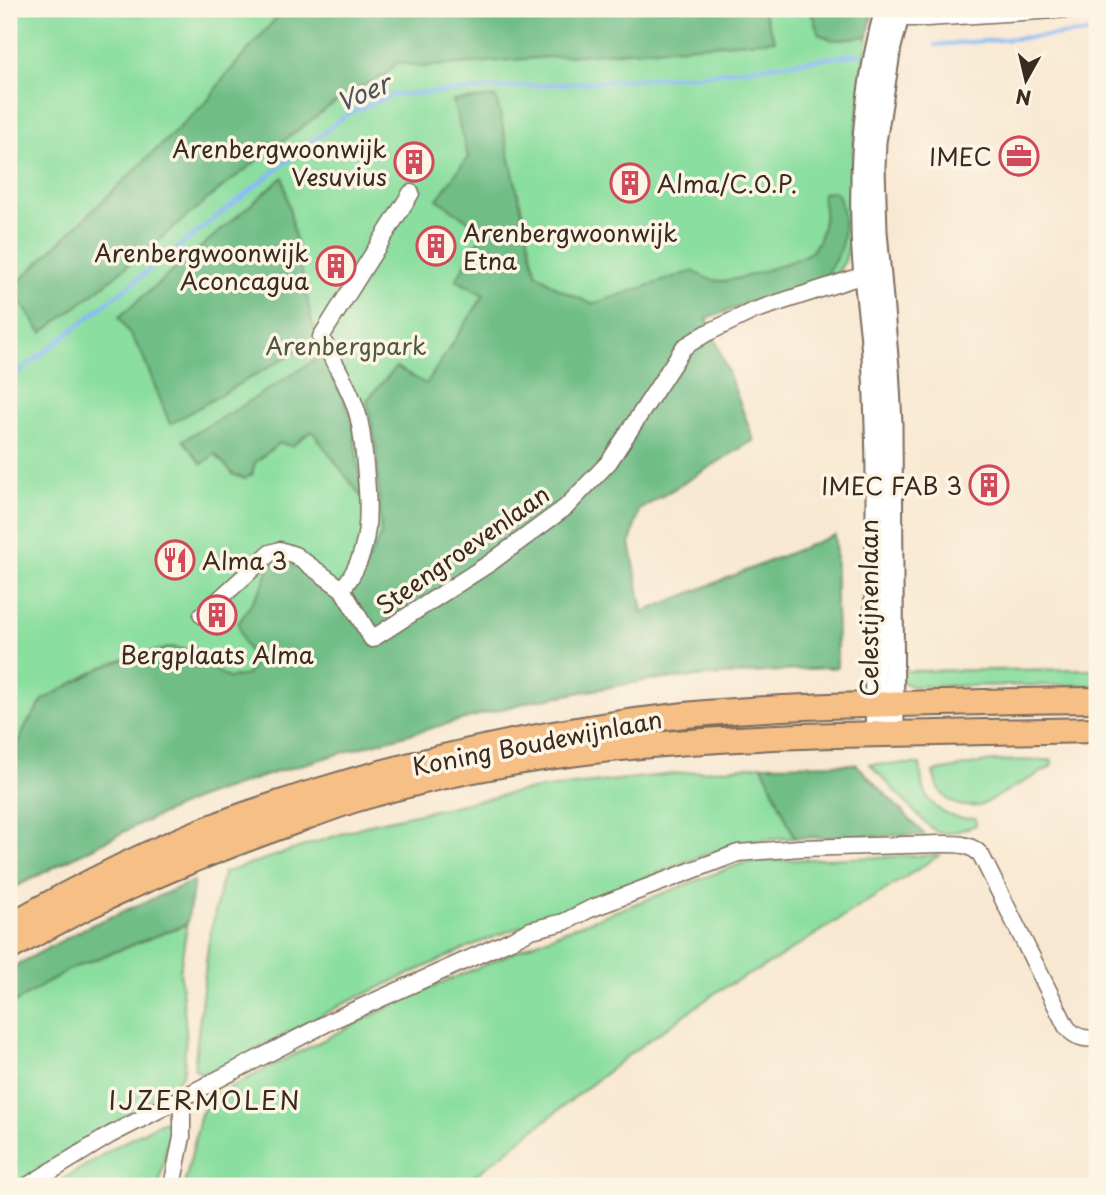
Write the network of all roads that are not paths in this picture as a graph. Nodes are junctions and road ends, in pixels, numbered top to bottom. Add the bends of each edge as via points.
1 (1070, 9) edge
2 (891, 13) edge
3 (411, 193) dead end
4 (873, 274) junction
5 (342, 589) junction
6 (202, 615) dead end
7 (1097, 700) edge
8 (884, 704) junction
9 (1097, 730) edge
10 (885, 734) junction
11 (9, 926) edge
12 (9, 948) edge
13 (1097, 1038) edge
14 (182, 1097) junction
15 (27, 1186) edge
16 (172, 1186) edge

1 - 2 street via 954,17
2 - 4 street, Celestijnenlaan via 873,60 862,140 861,224
3 - 5 street via 321,337 356,407 369,507 366,539
4 - 5 street, Steengroevenlaan via 753,311 684,347 609,462 566,507 490,563 372,639
4 - 8 street, Celestijnenlaan via 890,368 892,423
5 - 6 street via 295,555 280,550 270,553
7 - 8 highway, Koning Boudewijnlaan
8 - 10 street, Celestijnenlaan
8 - 11 highway, Koning Boudewijnlaan via 754,709 566,732 372,775 218,824 86,883
9 - 10 highway, Koning Boudewijnlaan
10 - 12 highway, Koning Boudewijnlaan via 680,742 556,756 430,780 356,799 165,871
13 - 14 street via 1080,1038 1066,1026 981,855 973,848 961,844 800,848 738,853 564,922 527,931 335,1019
14 - 15 street
14 - 16 street via 182,1138

